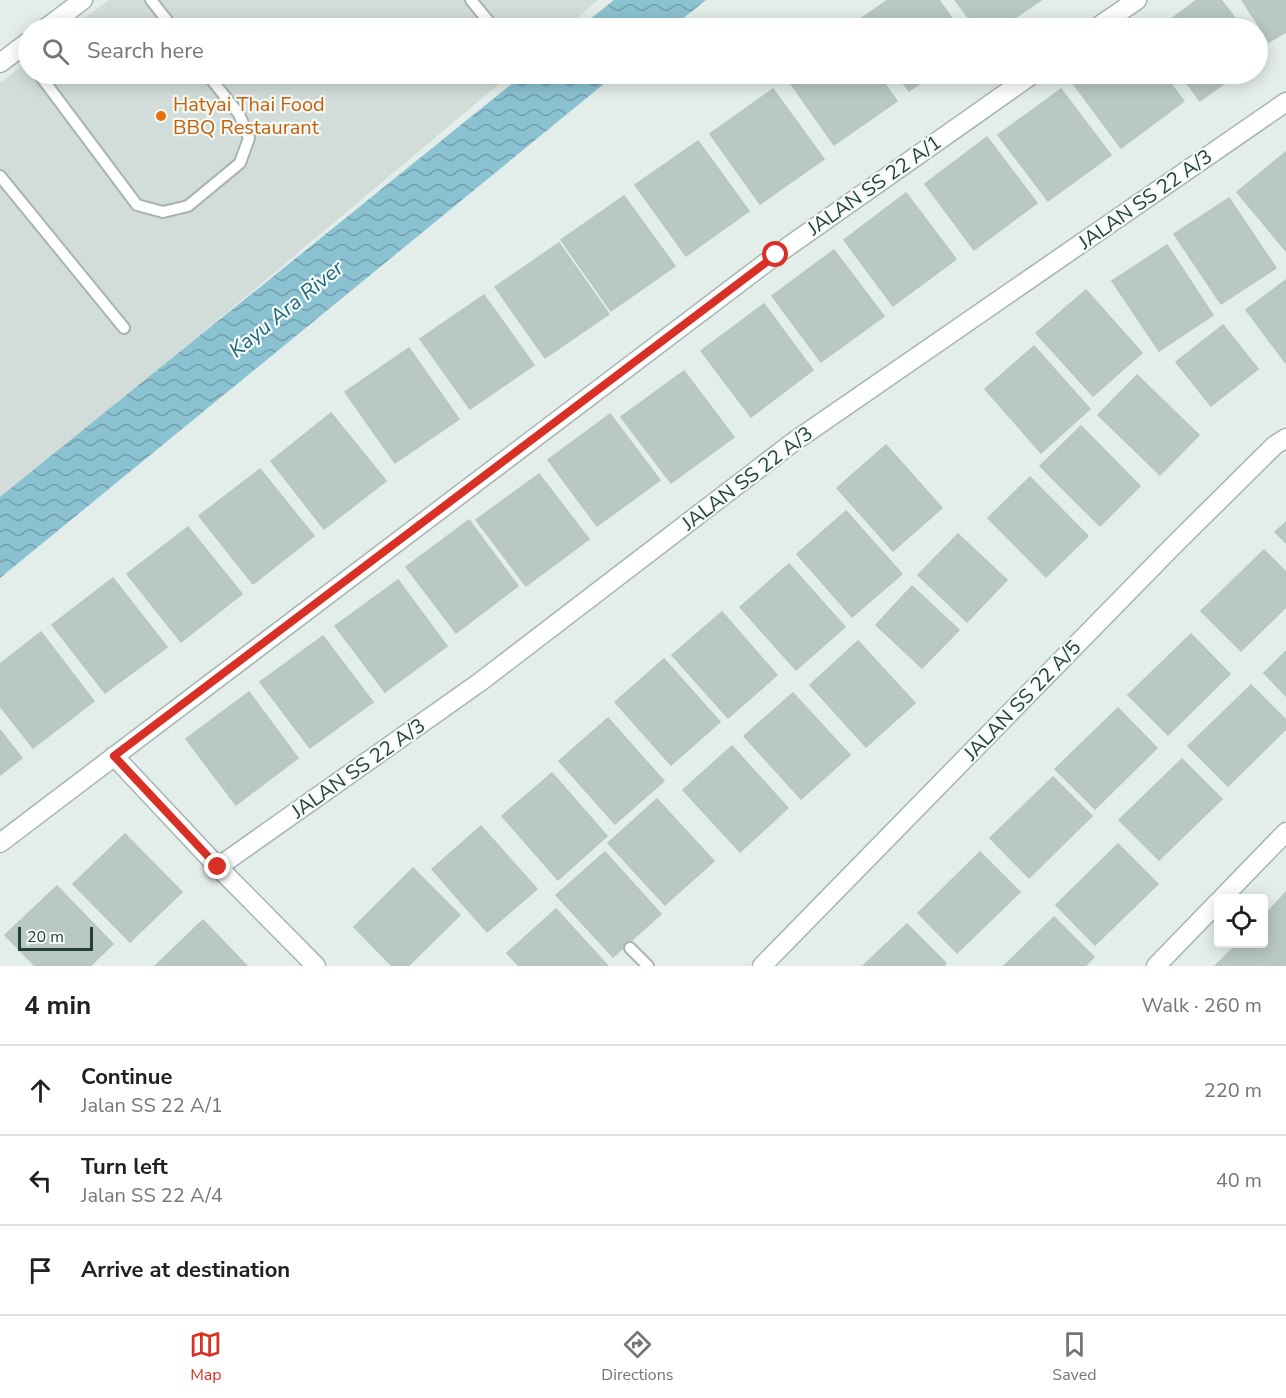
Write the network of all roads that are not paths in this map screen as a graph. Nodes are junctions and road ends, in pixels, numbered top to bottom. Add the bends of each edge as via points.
1 (83, 0) edge
2 (151, 0) edge
3 (471, 0) edge
4 (1137, 0) edge
5 (59, 18) edge
6 (165, 18) edge
7 (486, 18) edge
8 (1111, 18) edge
9 (18, 54) edge
10 (0, 63) edge
11 (46, 84) edge
12 (215, 84) edge
13 (1019, 84) edge
14 (1286, 102) edge
15 (0, 176) edge
16 (124, 328) dead end
17 (1286, 438) edge
18 (114, 756) junction
19 (1286, 832) edge
20 (0, 843) edge
21 (218, 867) junction
22 (1226, 894) edge
23 (1214, 906) edge
24 (630, 948) dead end
25 (316, 966) edge
26 (648, 966) edge
27 (762, 966) edge
28 (1156, 966) edge

1 - 5 street
2 - 6 lane
3 - 7 lane
4 - 8 street
9 - 10 street
11 - 12 lane via 136,205 163,212 188,206 240,163 249,138 238,114
13 - 18 street, JALAN SS 22 A/1 via 776,255
14 - 21 street, JALAN SS 22 A/3 via 792,443 480,682
15 - 16 lane
17 - 27 street, JALAN SS 22 A/5 via 1174,545
18 - 20 street, JALAN SS 22 A/1
18 - 21 street
19 - 22 street
21 - 25 street
23 - 28 street
24 - 26 lane

